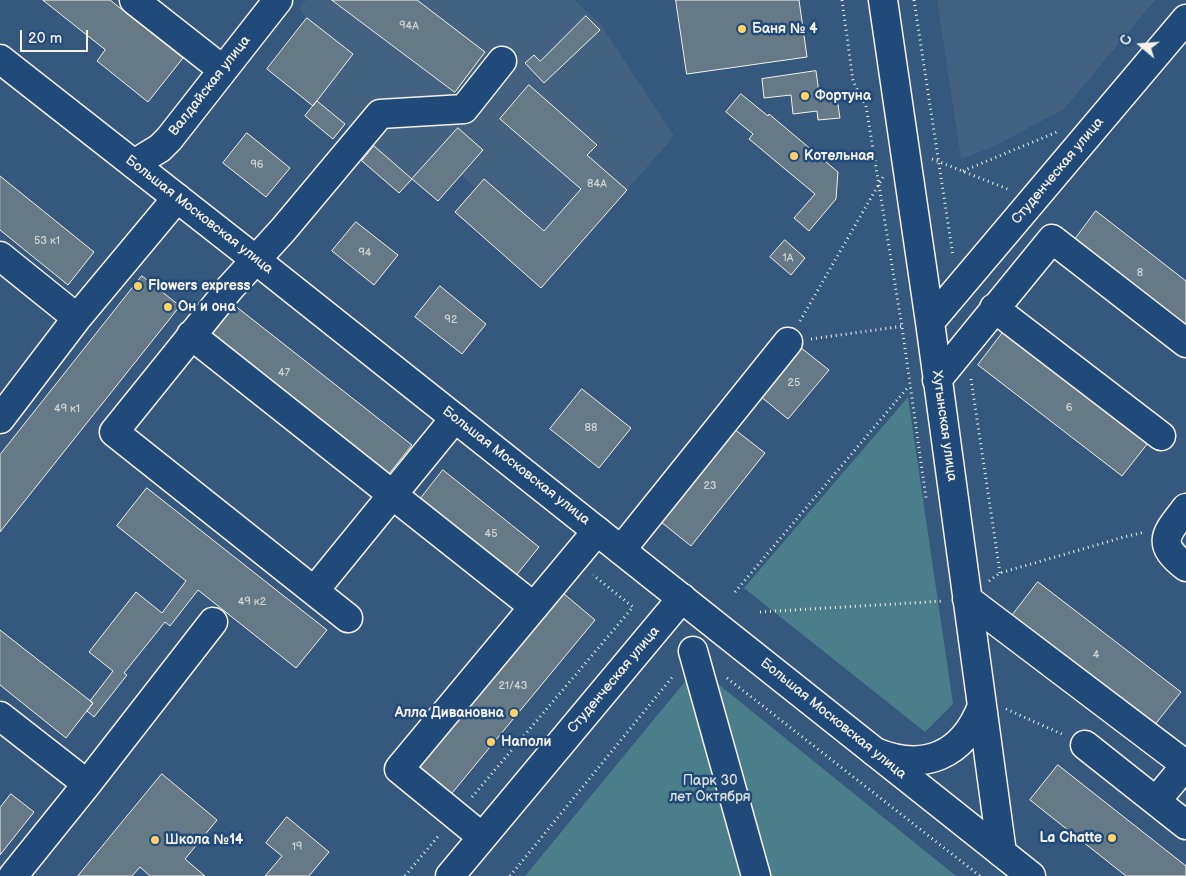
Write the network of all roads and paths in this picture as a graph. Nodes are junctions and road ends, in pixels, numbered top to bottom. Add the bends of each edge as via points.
1 (134, 0) edge
2 (278, 0) edge
3 (842, 0) edge
4 (884, 0) edge
5 (1186, 19) edge
6 (0, 59) edge
7 (502, 61) dead end
8 (223, 70) junction
9 (1063, 130) dead end
10 (904, 148) junction
11 (134, 164) junction
12 (963, 171) junction
13 (878, 185) junction
14 (177, 198) junction
15 (1034, 200) junction
16 (0, 256) edge
17 (256, 260) junction
18 (994, 308) junction
19 (77, 318) junction
20 (930, 322) junction
21 (902, 327) junction
22 (192, 334) junction
23 (788, 342) junction
24 (1186, 343) edge
25 (937, 380) junction
26 (910, 386) junction
27 (455, 418) junction
28 (0, 419) edge
29 (1160, 436) dead end
30 (393, 495) junction
31 (927, 503) dead end
32 (1186, 508) edge
33 (597, 531) junction
34 (1170, 531) junction
35 (622, 550) junction
36 (573, 559) junction
37 (1186, 567) edge
38 (314, 591) junction
39 (735, 592) dead end
40 (682, 598) junction
41 (955, 600) junction
42 (534, 606) junction
43 (943, 610) dead end
44 (760, 612) dead end
45 (348, 618) dead end
46 (213, 622) dead end
47 (694, 651) dead end
48 (981, 702) junction
49 (0, 716) edge
50 (1085, 745) joint
51 (875, 752) junction
52 (1186, 765) edge
53 (87, 784) junction
54 (1156, 801) junction
55 (456, 816) junction
56 (1186, 825) edge
57 (482, 838) junction
58 (1002, 853) junction
59 (13, 876) edge
60 (405, 876) edge
61 (450, 876) edge
62 (756, 876) edge
63 (1031, 876) edge

1 - 8 street
2 - 8 street, Валдайская улица
3 - 13 path via 853,81 866,106
4 - 10 street, Хутынская улица
5 - 15 street, Студенческая улица
6 - 11 street, Большая Московская улица
7 - 17 street via 464,109 380,114
8 - 11 street, Валдайская улица via 160,148
9 - 12 path
10 - 12 path
10 - 13 path
10 - 20 street, Хутынская улица
11 - 14 street, Большая Московская улица
12 - 15 path
13 - 21 path
13 - 23 path
14 - 17 street, Большая Московская улица
14 - 19 street
15 - 20 street, Студенческая улица
16 - 19 street
17 - 22 street
17 - 27 street, Большая Московская улица
18 - 24 street via 1052,239
18 - 25 street
18 - 29 street
19 - 28 street
20 - 21 path
20 - 25 street, Хутынская улица
21 - 23 path
21 - 26 path
22 - 30 street
22 - 38 street via 114,432
23 - 35 street
25 - 41 street, Хутынская улица
26 - 31 path
26 - 39 path
27 - 30 street
27 - 33 street, Большая Московская улица
30 - 38 street
30 - 42 street
32 - 34 street
33 - 35 street, Большая Московская улица
33 - 36 street
34 - 37 street via 1167,540 1169,552
34 - 41 path via 1155,530 1124,536 1000,573
35 - 40 street, Большая Московская улица
36 - 42 street
36 - 55 path via 633,607
38 - 45 street
40 - 51 street, Большая Московская улица
40 - 57 street, Студенческая улица
41 - 43 path
41 - 44 path
41 - 48 street, Хутынская улица
41 - 52 street
42 - 55 street via 399,769
46 - 53 street
47 - 62 street
48 - 50 path
48 - 51 street via 970,730 962,740 941,754 915,762
48 - 58 street, Хутынская улица
49 - 53 street
50 - 54 street
51 - 58 street, Большая Московская улица
52 - 54 street
53 - 59 street
54 - 56 street
55 - 57 street
55 - 60 path
57 - 61 street, Студенческая улица
58 - 63 street, Большая Московская улица

